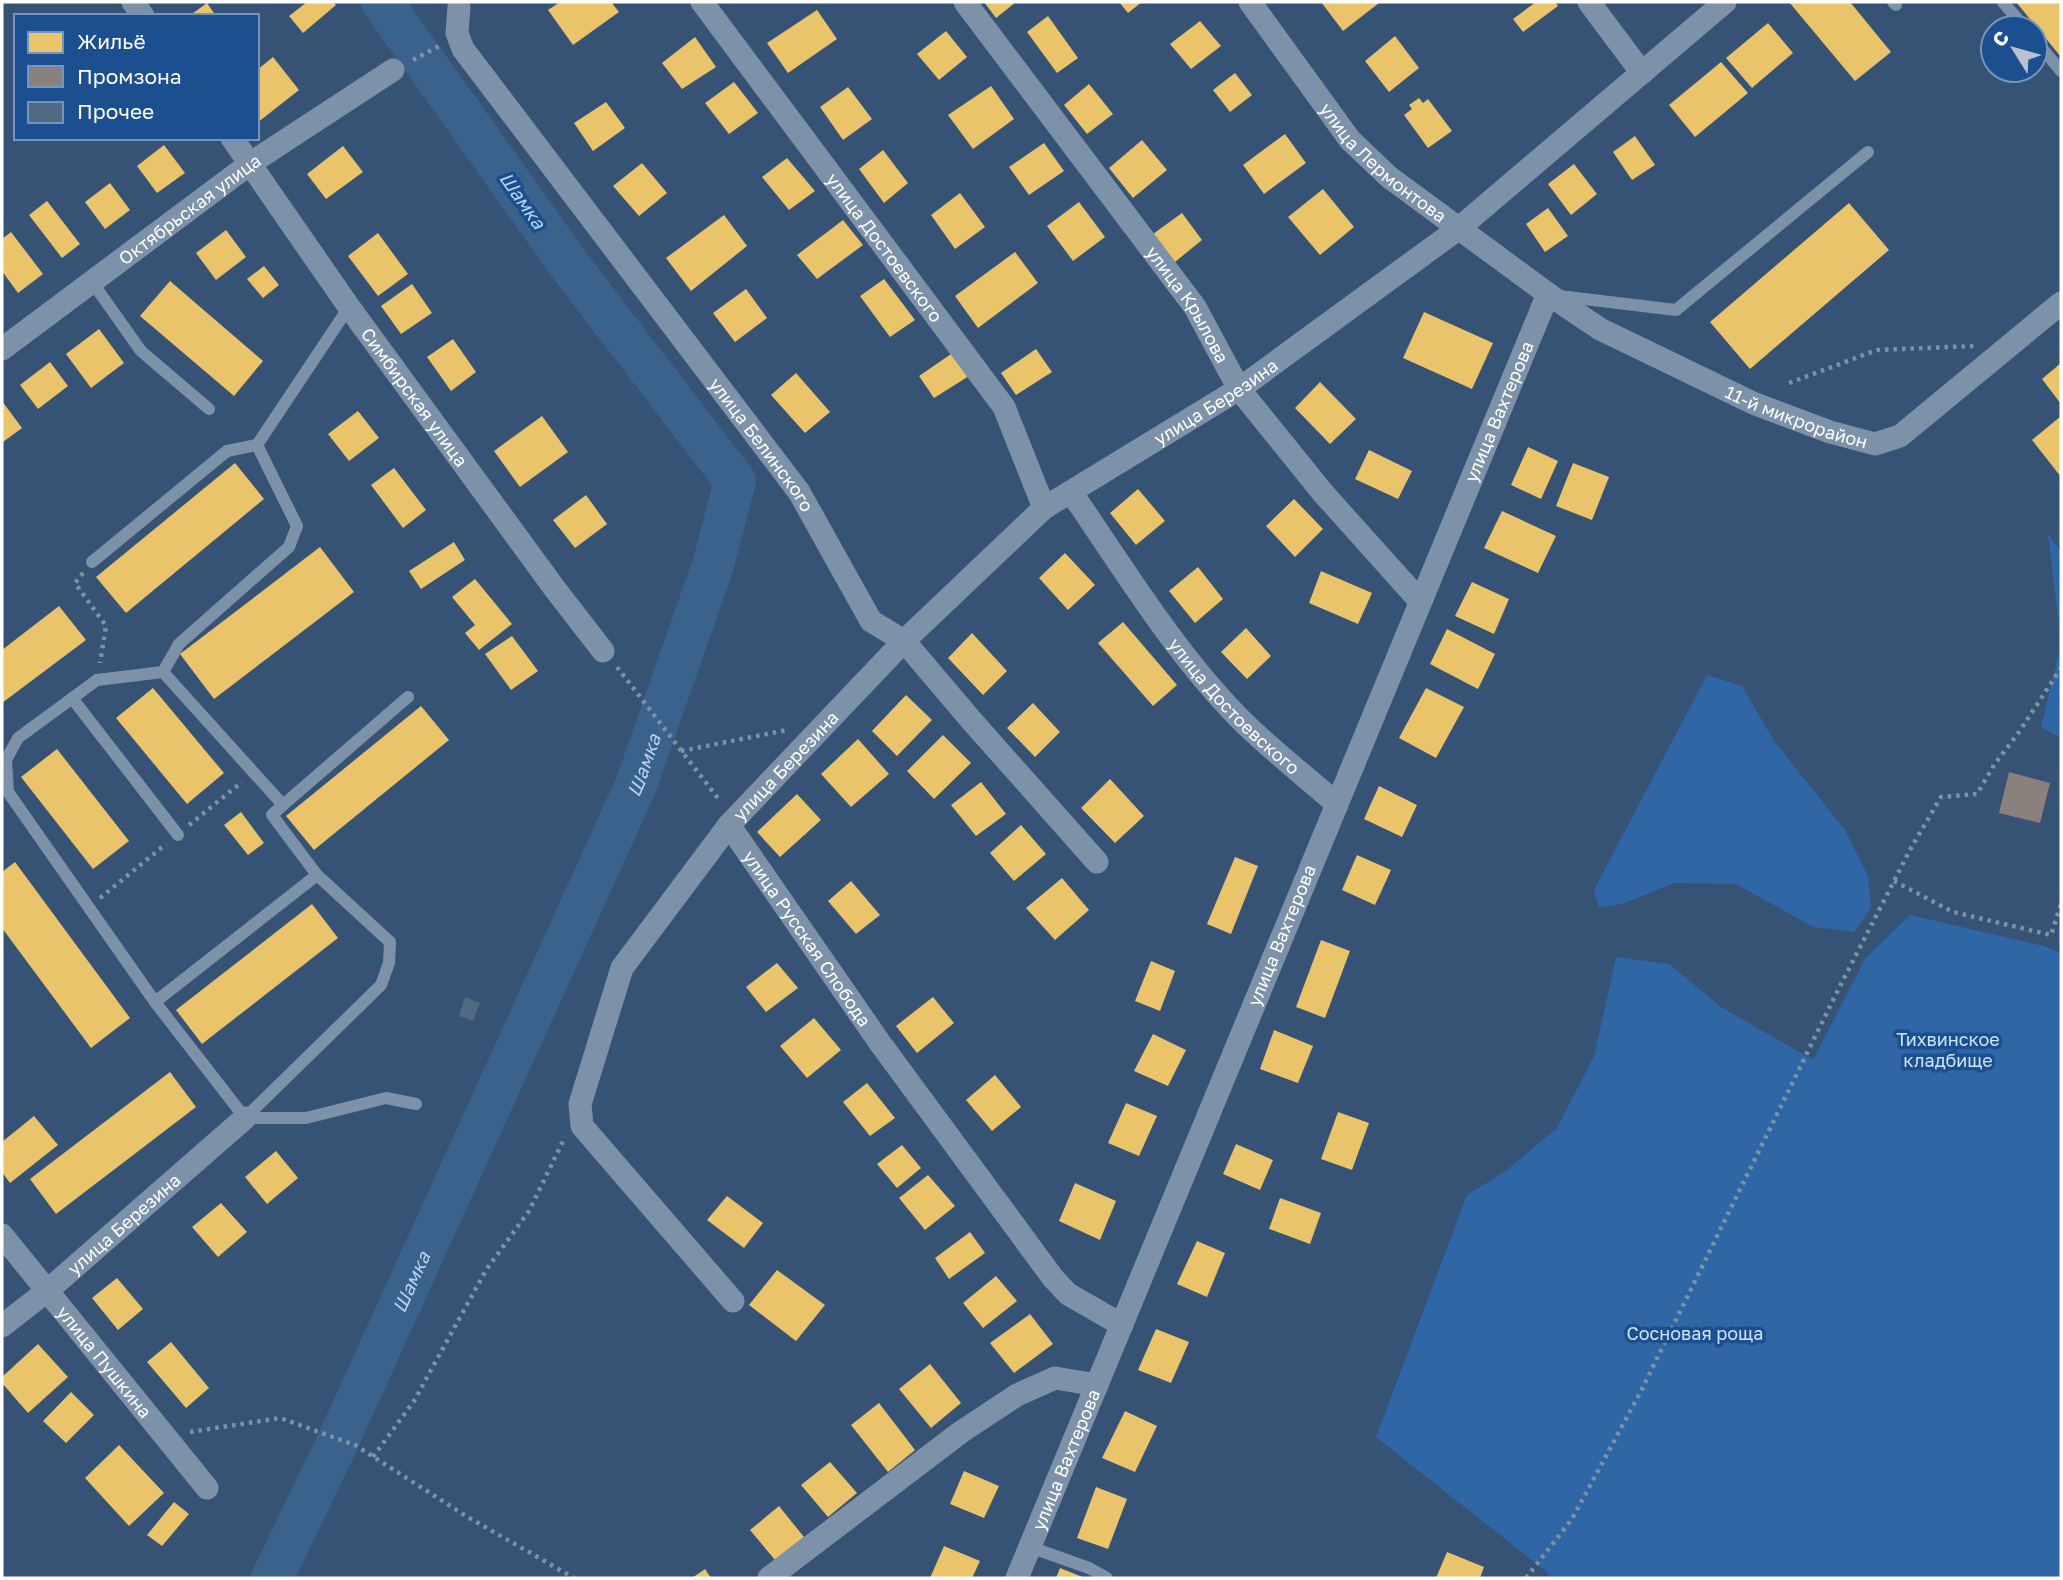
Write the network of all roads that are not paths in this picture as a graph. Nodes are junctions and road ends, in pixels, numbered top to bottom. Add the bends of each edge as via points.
1 (702, 2) edge
2 (965, 2) edge
3 (1250, 2) edge
4 (1589, 2) edge
5 (1725, 2) edge
6 (463, 4) edge
7 (2049, 57) edge
8 (393, 71) road end
9 (2061, 71) edge
10 (1642, 74) junction
11 (234, 140) edge
12 (1868, 152) dead end
13 (251, 163) junction
14 (1458, 229) junction
15 (92, 282) junction
16 (1548, 294) junction
17 (2061, 303) edge
18 (349, 307) junction
19 (2, 349) edge
20 (1239, 389) junction
21 (209, 409) dead end
22 (257, 445) junction
23 (1071, 492) junction
24 (1044, 508) junction
25 (92, 562) road end
26 (1419, 600) junction
27 (904, 640) junction
28 (603, 650) dead end
29 (163, 672) junction
30 (408, 697) dead end
31 (72, 698) junction
32 (1337, 804) junction
33 (283, 805) junction
34 (729, 825) junction
35 (178, 835) dead end
36 (1097, 862) dead end
37 (317, 875) junction
38 (155, 1002) junction
39 (415, 1104) dead end
40 (245, 1118) junction
41 (2, 1235) edge
42 (47, 1291) junction
43 (733, 1301) dead end
44 (1122, 1325) junction
45 (2, 1326) edge
46 (1097, 1385) junction
47 (207, 1488) dead end
48 (1030, 1547) junction
49 (769, 1578) edge
50 (1017, 1578) edge
51 (1107, 1578) edge

1 - 24 street, улица Достоевского via 1004,407
2 - 20 street, улица Крылова via 1195,307
3 - 14 street, улица Лермонтова via 1350,140 1389,177
4 - 10 street
5 - 10 street, улица Березина
6 - 27 street, улица Белинского via 453,37 799,492 871,621
7 - 9 lane
8 - 13 street, Октябрьская улица
10 - 14 street, улица Березина
11 - 13 street, Симбирская улица
12 - 16 lane via 1676,310
13 - 15 street, Октябрьская улица
13 - 18 street, Симбирская улица
14 - 16 street, улица Лермонтова
14 - 20 street, улица Березина
15 - 19 street, Октябрьская улица
15 - 21 lane via 141,351
16 - 17 street, 11-й микрорайон via 1600,329 1753,403 1875,444 1899,436
16 - 26 street, улица Вахтерова
18 - 22 lane
18 - 28 street, Симбирская улица
20 - 23 street, улица Березина
20 - 26 street, улица Крылова via 1323,493
22 - 25 lane via 227,451
22 - 29 lane via 297,526 289,547 179,644
23 - 24 street, улица Березина
23 - 32 street, улица Достоевского via 1200,674 1241,720
24 - 27 street, улица Березина
26 - 32 street, улица Вахтерова
27 - 34 street, улица Березина
27 - 36 street, улица Белинского
29 - 31 lane via 97,680
29 - 33 lane
30 - 33 lane
31 - 35 lane
31 - 38 lane via 18,738 6,761 8,792
32 - 44 street, улица Вахтерова
33 - 37 lane via 272,815
34 - 43 street via 622,968 580,1104 582,1126
34 - 44 street, улица Русская Слобода via 1053,1278 1068,1294
37 - 38 lane
37 - 40 lane via 390,942 389,963 382,985
38 - 40 lane
39 - 40 lane via 386,1098 306,1118
40 - 42 street, улица Березина
41 - 42 street, улица Пушкина
42 - 45 street, улица Березина
42 - 47 street, улица Пушкина
44 - 46 street, улица Вахтерова
46 - 48 street, улица Вахтерова
46 - 49 street via 1055,1378 1017,1395
48 - 50 street, улица Вахтерова
48 - 51 lane

